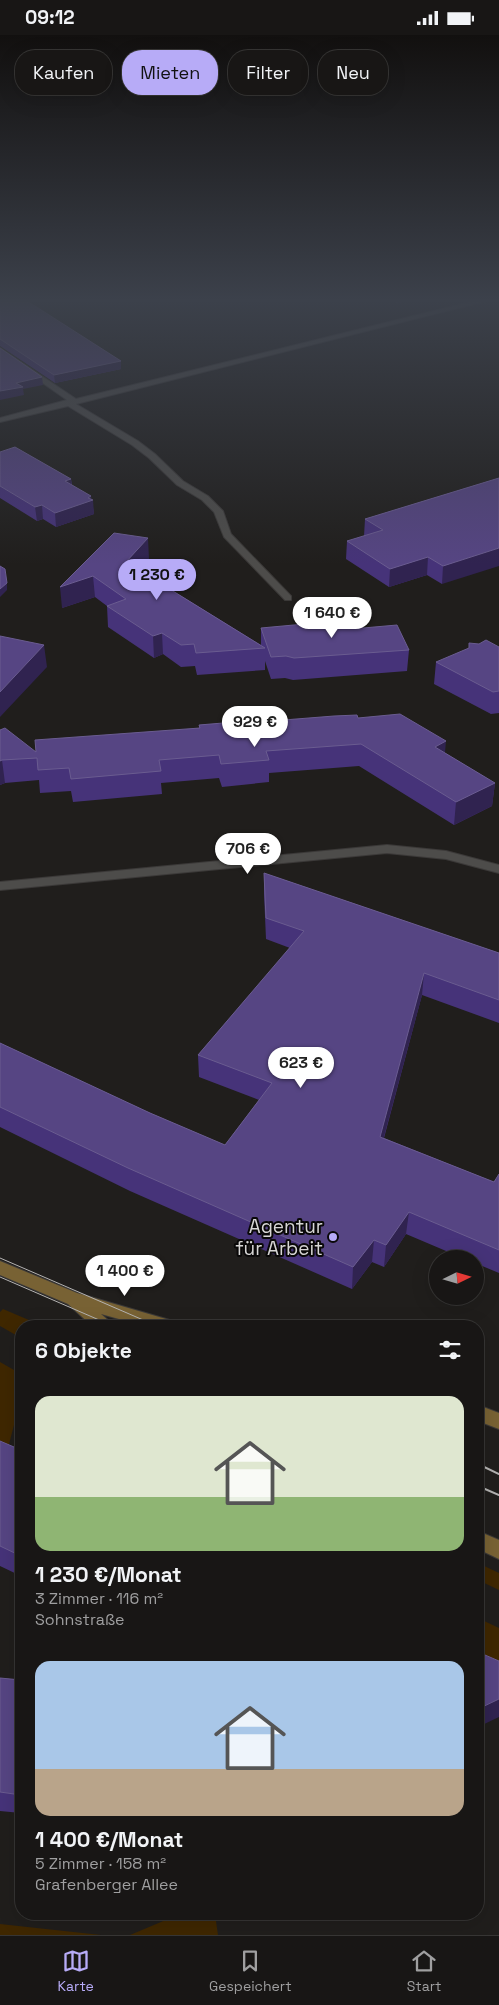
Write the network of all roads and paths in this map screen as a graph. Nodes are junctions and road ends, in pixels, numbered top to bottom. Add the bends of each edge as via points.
1 (52, 388) edge
2 (126, 388) edge
3 (71, 401) junction
4 (0, 420) edge
5 (288, 598) dead end
6 (499, 869) edge
7 (0, 887) edge
8 (0, 1268) edge
9 (73, 1299) junction
10 (96, 1320) edge
11 (147, 1320) edge
12 (484, 1415) edge
13 (499, 1421) edge
14 (484, 1543) edge
15 (499, 1550) edge

1 - 3 street
2 - 3 street
3 - 4 street
3 - 5 street via 135,443 180,483 205,498 218,511 227,535
6 - 7 street via 446,855 387,849
8 - 9 main road
9 - 10 main road
9 - 11 main road
12 - 13 main road
14 - 15 main road

